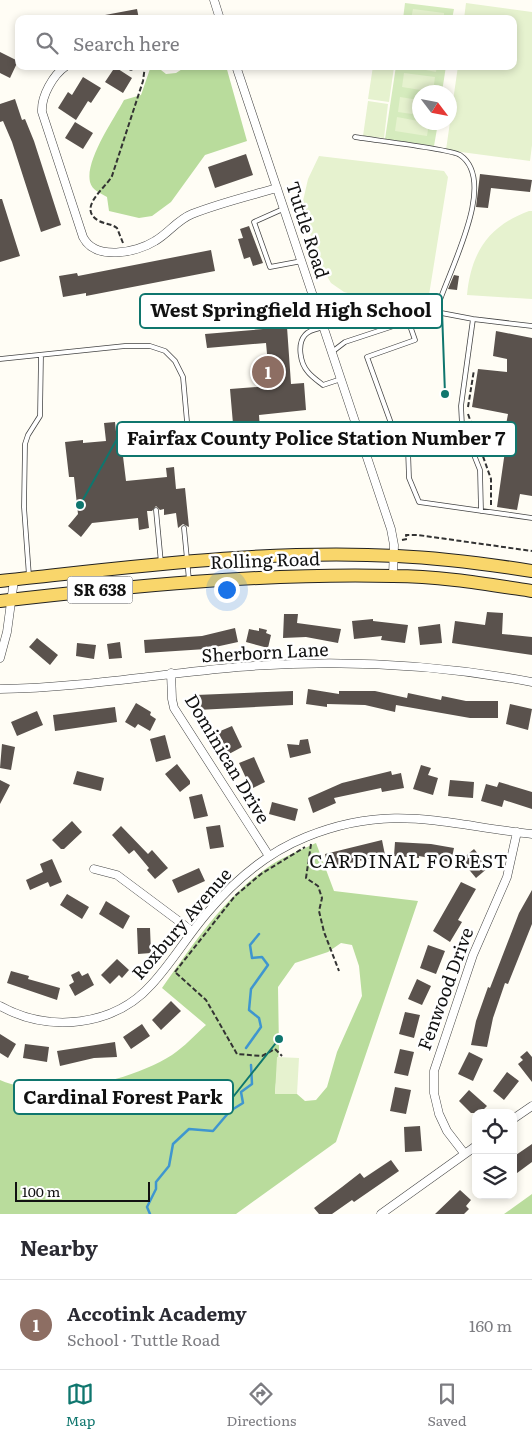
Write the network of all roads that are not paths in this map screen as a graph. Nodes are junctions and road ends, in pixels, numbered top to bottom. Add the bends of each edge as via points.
1 (214, 0) edge
2 (219, 15) edge
3 (62, 70) edge
4 (237, 70) edge
5 (355, 137) dead end
6 (277, 188) junction
7 (284, 209) junction
8 (302, 261) junction
9 (436, 312) junction
10 (473, 319) junction
11 (408, 320) junction
12 (532, 326) edge
13 (324, 327) junction
14 (332, 352) junction
15 (42, 356) junction
16 (0, 359) edge
17 (341, 379) junction
18 (189, 444) dead end
19 (156, 510) dead end
20 (481, 511) junction
21 (532, 518) edge
22 (184, 528) dead end
23 (394, 556) junction
24 (187, 562) junction
25 (162, 564) junction
26 (532, 572) edge
27 (393, 576) junction
28 (29, 578) junction
29 (14, 580) junction
30 (0, 581) edge
31 (189, 582) junction
32 (532, 592) edge
33 (6, 600) edge
34 (0, 658) edge
35 (171, 673) junction
36 (532, 682) edge
37 (0, 689) edge
38 (517, 832) junction
39 (532, 834) edge
40 (269, 856) junction
41 (94, 869) dead end
42 (192, 931) junction
43 (0, 1006) edge
44 (532, 1106) edge
45 (517, 1117) edge
46 (472, 1148) edge
47 (464, 1153) junction
48 (381, 1214) edge

1 - 2 street
3 - 6 street via 46,92 42,112 86,243 99,252 151,244 190,215
4 - 6 street, Tuttle Road
5 - 9 lane via 459,154 472,167 476,184 471,214
6 - 7 street, Tuttle Road
7 - 8 street, Tuttle Road
7 - 8 lane via 254,222 270,267
8 - 13 street, Tuttle Road
9 - 10 lane
9 - 11 lane
10 - 12 lane
10 - 20 lane via 461,406 462,426 480,470
11 - 14 lane via 344,342
11 - 20 lane via 415,340 367,357 392,426 408,450 409,478 419,502
13 - 14 street, Tuttle Road
13 - 17 lane via 310,330 305,335 301,342 301,361 308,373 323,385
14 - 17 street, Tuttle Road
15 - 16 lane
15 - 18 lane via 125,346 150,346 165,351 176,360 183,377
15 - 28 lane via 40,416 25,444 24,507
17 - 23 street, Tuttle Road via 391,529
19 - 25 lane
20 - 21 lane
22 - 24 lane
23 - 24 main road, Rolling Road / SR 638 via 237,558
23 - 26 main road, Rolling Road / SR 638 via 475,562
23 - 27 street, Tuttle Road
24 - 25 main road, Rolling Road / SR 638
24 - 31 lane
25 - 28 main road, Rolling Road / SR 638
27 - 31 main road, Rolling Road / SR 638
27 - 32 main road, Rolling Road / SR 638 via 472,582
28 - 29 main road, Rolling Road / SR 638
29 - 30 main road, Rolling Road / SR 638
29 - 33 street
31 - 33 main road, Rolling Road / SR 638
33 - 34 street via 7,632
35 - 36 street, Sherborn Lane via 340,664 436,669
35 - 37 street, Sherborn Lane
35 - 40 street, Dominican Drive via 174,708
38 - 39 street, Roxbury Avenue
38 - 40 street, Roxbury Avenue via 433,818 382,818 324,830
38 - 47 street, Fenwood Drive via 507,877 473,955 434,1071 434,1093 439,1114
40 - 42 street, Roxbury Avenue via 230,887
41 - 42 street via 116,874
42 - 43 street, Roxbury Avenue via 152,984 119,1009 88,1020 56,1023 24,1017
44 - 45 street
46 - 47 street
47 - 48 street

